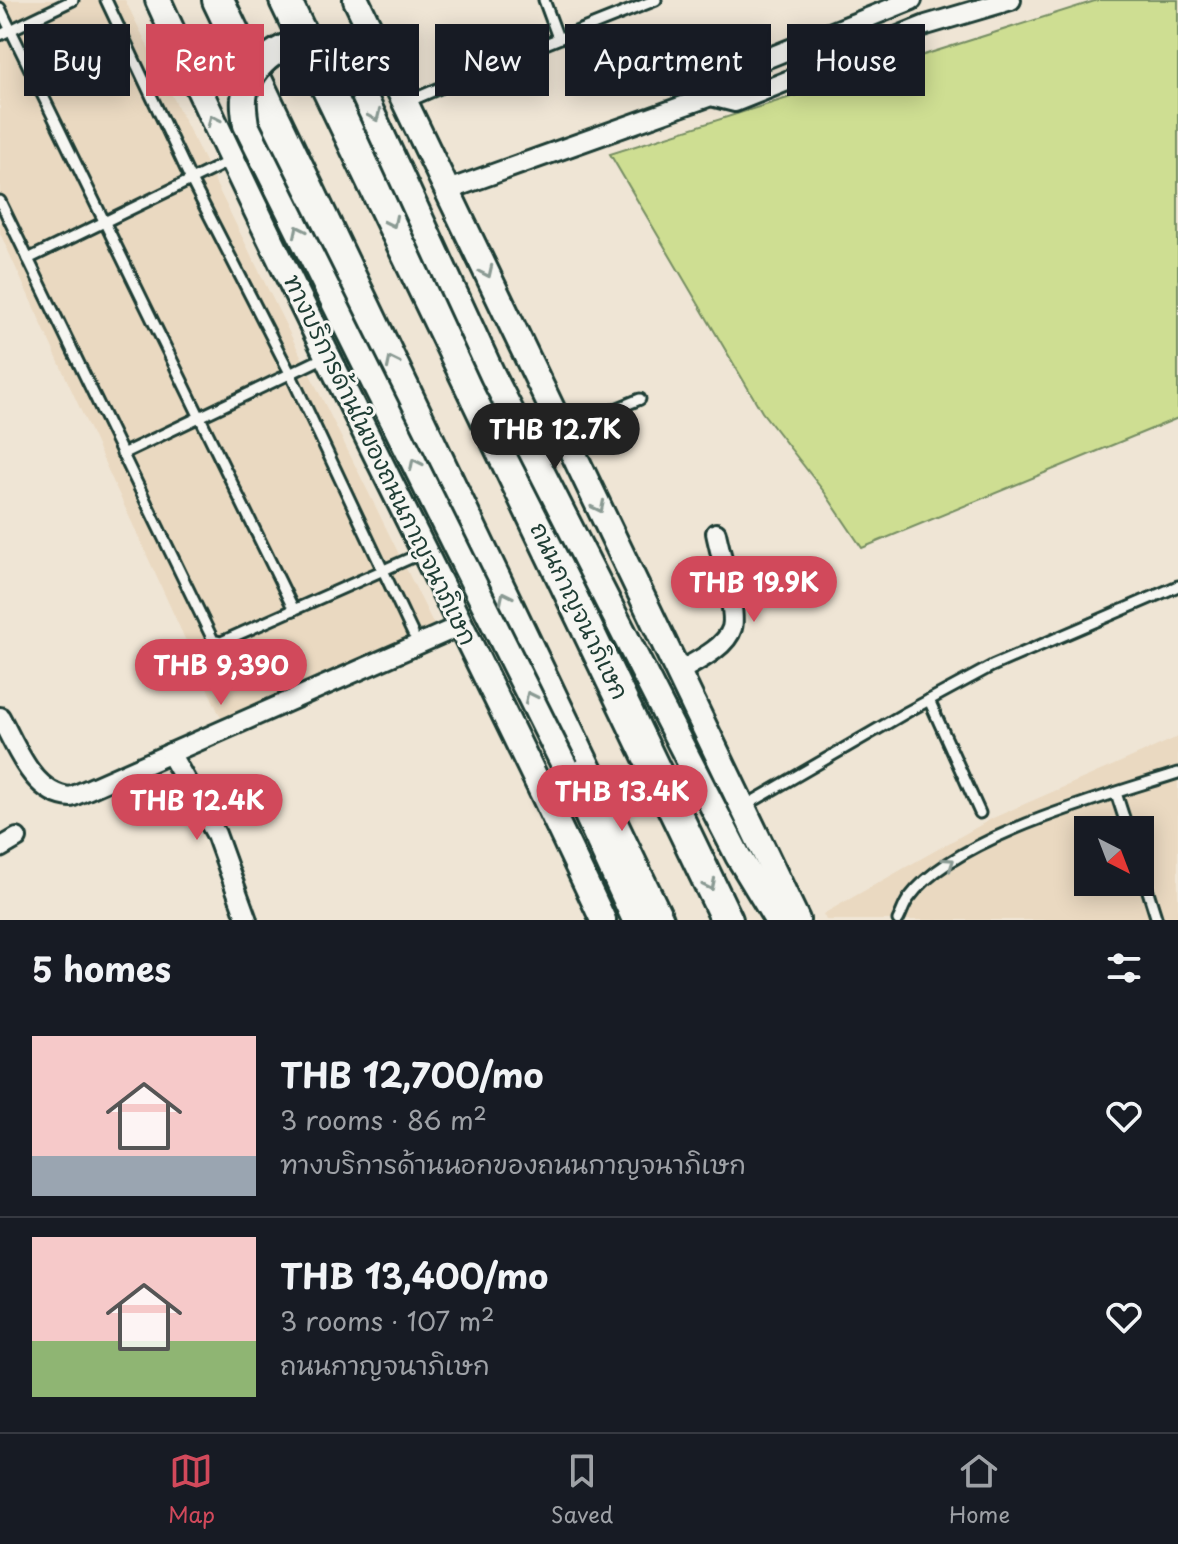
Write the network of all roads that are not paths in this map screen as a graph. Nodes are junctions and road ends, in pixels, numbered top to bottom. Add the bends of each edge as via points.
1 (73, 0) edge
2 (106, 0) edge
3 (158, 0) edge
4 (218, 0) edge
5 (285, 0) edge
6 (356, 0) edge
7 (544, 0) edge
8 (656, 0) edge
9 (1011, 0) edge
10 (906, 2) edge
11 (0, 8) edge
12 (911, 24) edge
13 (925, 27) edge
14 (10, 30) junction
15 (0, 35) edge
16 (558, 38) junction
17 (771, 57) edge
18 (711, 96) joint
19 (750, 96) edge
20 (406, 102) junction
21 (231, 160) junction
22 (191, 180) junction
23 (448, 190) junction
24 (0, 201) edge
25 (104, 223) junction
26 (28, 259) junction
27 (328, 356) junction
28 (290, 373) junction
29 (640, 399) dead end
30 (199, 418) junction
31 (562, 431) junction
32 (122, 454) junction
33 (716, 533) dead end
34 (424, 552) junction
35 (383, 570) junction
36 (1178, 586) edge
37 (294, 610) junction
38 (462, 625) junction
39 (413, 634) dead end
40 (678, 672) junction
41 (929, 700) junction
42 (0, 717) edge
43 (170, 753) junction
44 (1178, 773) edge
45 (1116, 793) junction
46 (743, 807) junction
47 (980, 813) dead end
48 (1123, 816) edge
49 (17, 838) dead end
50 (0, 848) edge
51 (1149, 896) edge
52 (247, 920) edge
53 (603, 920) edge
54 (635, 920) edge
55 (658, 920) edge
56 (727, 920) edge
57 (777, 920) edge
58 (797, 920) edge
59 (898, 920) edge
60 (1157, 920) edge

1 - 14 lane
2 - 22 lane
21 -> 3 main road, ทางบริการด้านในของถนนกาญจนาภิเษก
55 -> 4 highway
5 -> 56 highway, ถนนกาญจนาภิเษก
6 - 20 main road
7 - 16 lane
8 - 16 lane
9 - 13 street
10 - 12 street
10 - 17 street
11 - 14 lane
14 - 15 lane
14 - 25 lane
16 - 20 lane
18 - 19 street via 735,102
18 - 23 street
20 - 23 main road
21 - 22 lane
21 - 27 main road, ทางบริการด้านในของถนนกาญจนาภิเษก
22 - 25 lane
22 - 28 lane
23 -> 31 main road
24 - 26 lane
25 - 26 lane
25 - 30 lane
26 - 32 lane
27 - 28 lane
27 - 34 main road, ทางบริการด้านในของถนนกาญจนาภิเษก
28 - 30 lane
28 - 35 lane
29 - 31 lane
30 - 32 lane
30 - 37 lane
31 -> 40 main road
32 - 37 lane via 213,640 221,642
33 - 40 street via 732,630 708,654
34 - 35 lane
34 - 38 main road, ทางบริการด้านในของถนนกาญจนาภิเษก
35 - 37 lane
35 - 39 lane
36 - 41 lane via 992,666
38 - 43 street
38 - 53 main road, ทางบริการด้านในของถนนกาญจนาภิเษก
40 - 46 main road
41 - 46 lane
41 - 47 lane
42 - 43 street via 38,782 60,796 71,797
43 - 52 street via 216,834
44 - 45 lane
45 - 48 lane
59 -> 45 lane via 907,899 956,858 1020,827
46 - 58 main road
49 - 50 street
51 - 60 lane
54 -> 57 main road, bridge via 565,767 246,125 244,99 250,78 284,48 309,41 349,63 493,376 738,856

